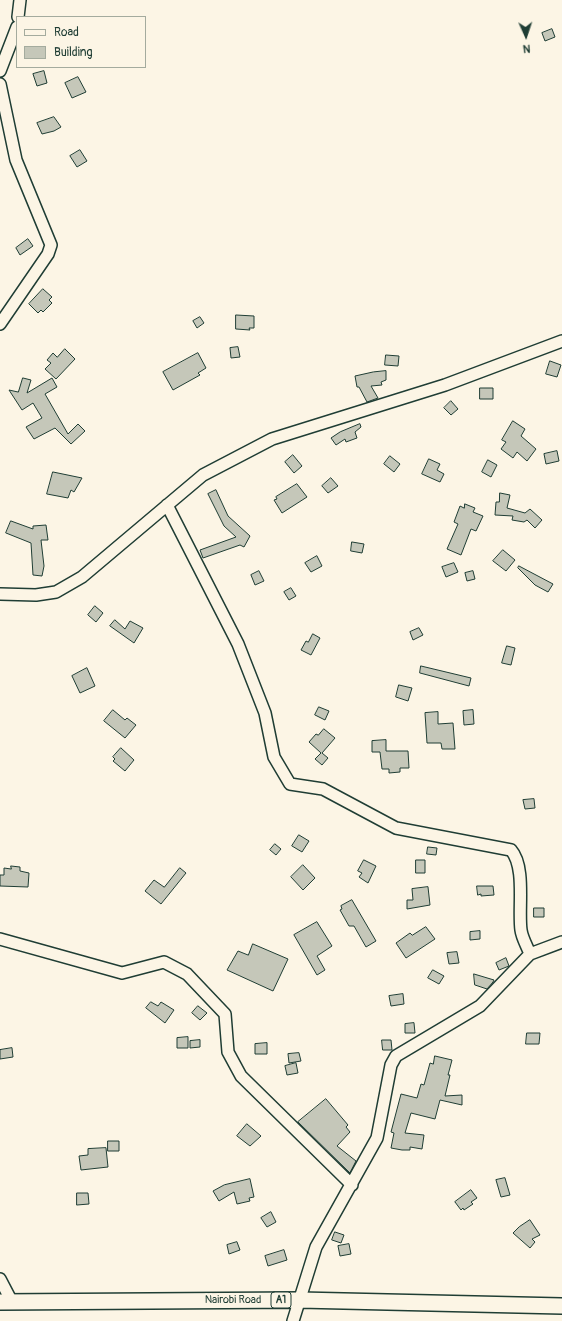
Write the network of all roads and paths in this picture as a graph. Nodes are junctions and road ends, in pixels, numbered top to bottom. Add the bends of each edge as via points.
1 (20, 0) edge
2 (18, 16) edge
3 (16, 31) edge
4 (0, 72) edge
5 (0, 84) edge
6 (0, 324) edge
7 (562, 341) edge
8 (167, 505) junction
9 (0, 594) edge
10 (0, 939) edge
11 (562, 942) edge
12 (530, 954) junction
13 (352, 1185) junction
14 (0, 1279) edge
15 (300, 1300) junction
16 (6, 1302) edge
17 (562, 1306) edge
18 (293, 1321) edge

1 - 2 street
3 - 4 street
5 - 6 street via 16,160 51,245 48,254
7 - 8 street via 445,385 272,439 203,475
8 - 9 street via 82,577 56,592 36,595
8 - 12 street via 238,644 265,713 274,757 290,784 323,789 396,828 511,850 521,884 521,931
10 - 13 street via 122,973 164,962 187,974 225,1014 228,1052 241,1076
11 - 12 street
12 - 13 street via 480,1006 396,1056 391,1065 377,1138
13 - 15 street via 316,1247
14 - 16 street
15 - 16 highway, Nairobi Road / A1
15 - 17 highway, Nairobi Road / A1
15 - 18 street

